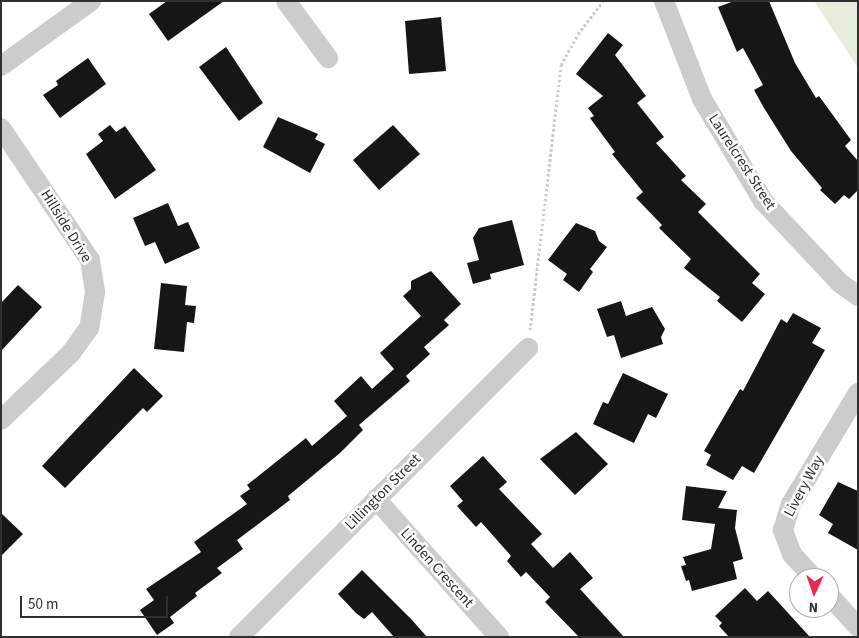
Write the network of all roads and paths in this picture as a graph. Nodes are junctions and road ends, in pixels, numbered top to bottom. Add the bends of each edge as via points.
1 (91, 1) edge
2 (286, 1) edge
3 (603, 1) edge
4 (664, 1) edge
5 (328, 58) dead end
6 (1, 66) edge
7 (1, 128) edge
8 (858, 296) edge
9 (528, 348) joint
10 (858, 393) edge
11 (1, 420) edge
12 (376, 499) junction
13 (805, 568) edge
14 (839, 606) edge
15 (858, 627) edge
16 (239, 637) edge
17 (499, 637) edge

1 - 6 street
2 - 5 street
3 - 9 path via 578,34 561,65
4 - 8 street, Laurelcrest Street via 702,99 764,201 840,283
7 - 11 street, Hillside Drive via 90,260 95,292 88,328 70,353
9 - 12 street, Lillington Street
10 - 13 street, Livery Way via 791,504 783,530 792,554
12 - 16 street, Lillington Street
12 - 17 street, Linden Crescent
14 - 15 street

